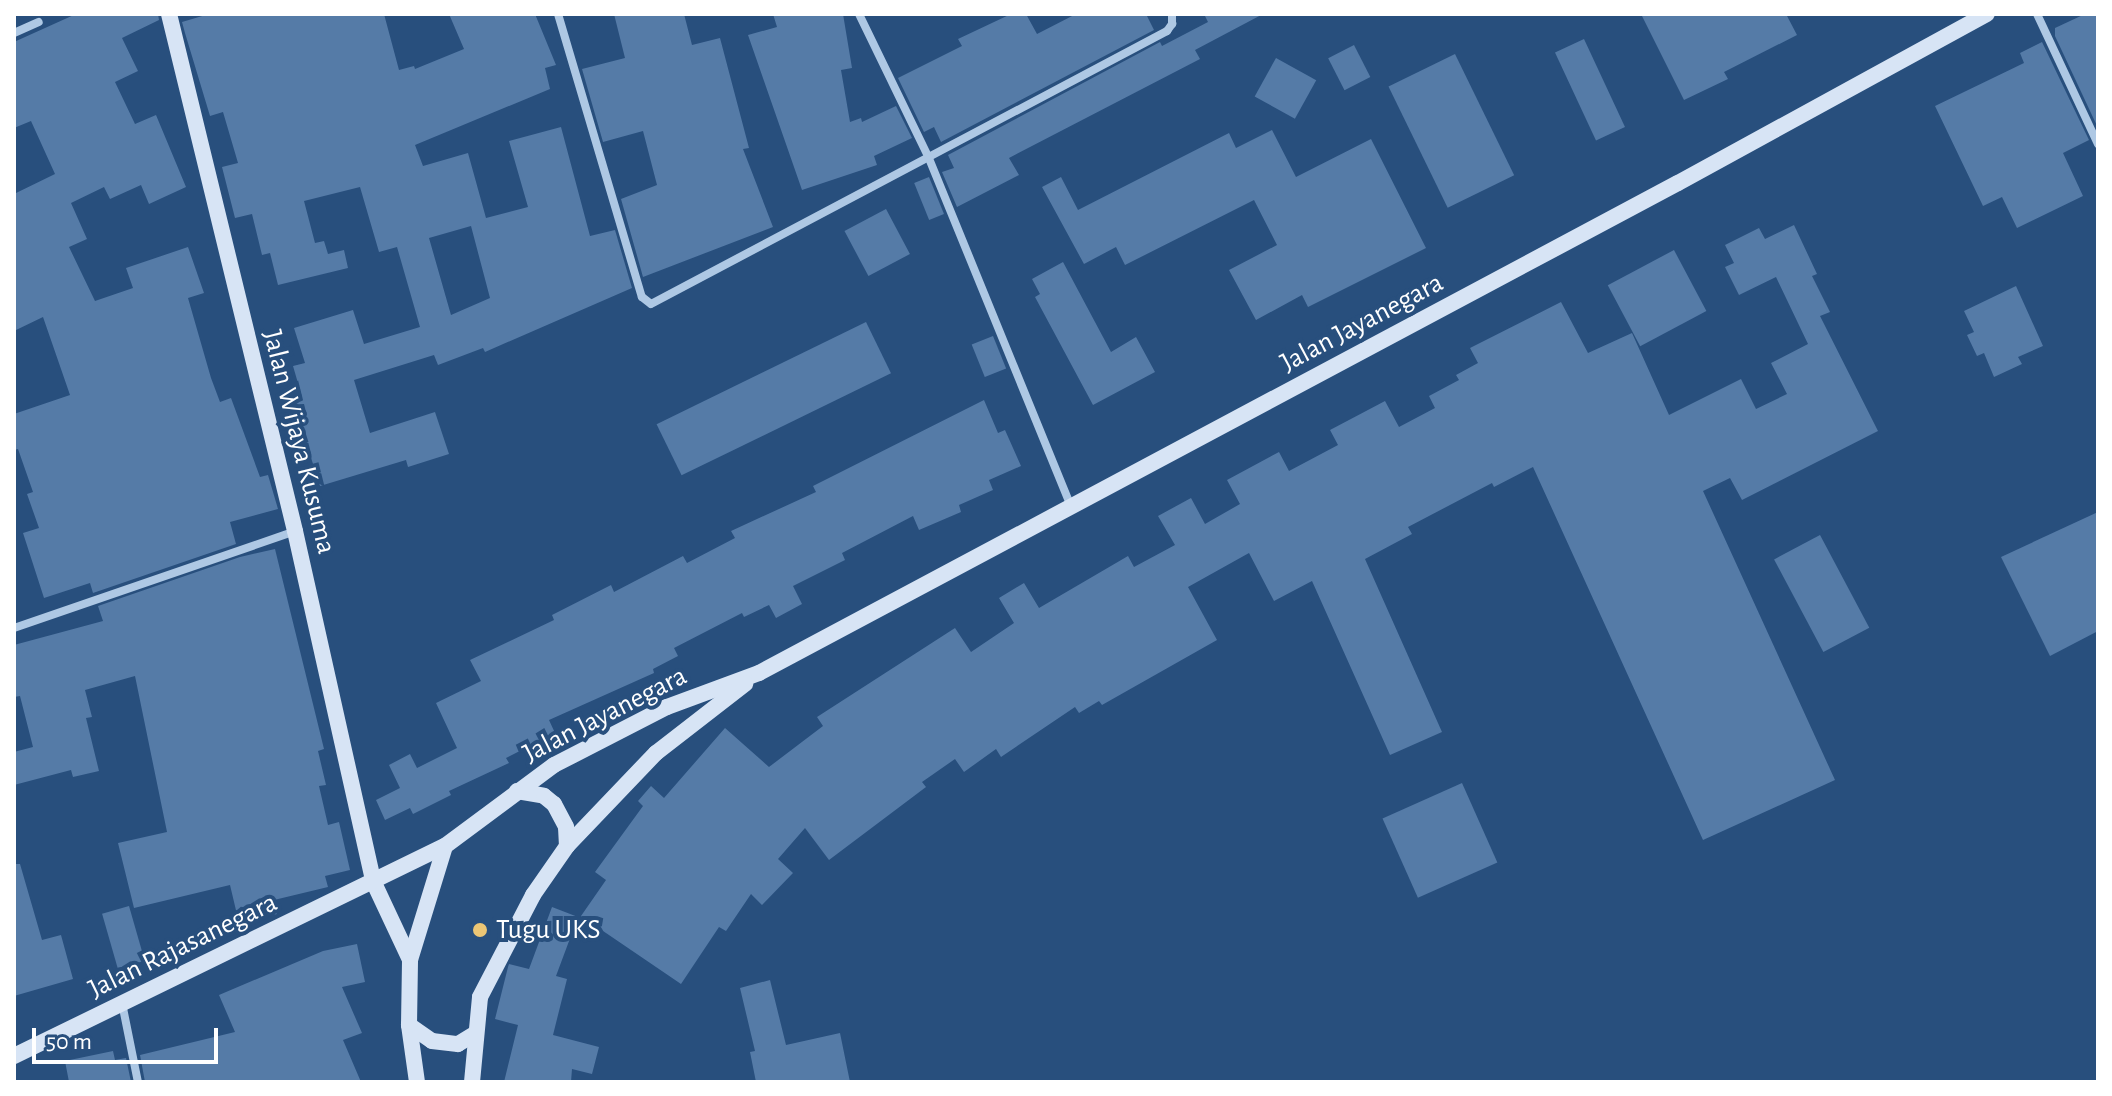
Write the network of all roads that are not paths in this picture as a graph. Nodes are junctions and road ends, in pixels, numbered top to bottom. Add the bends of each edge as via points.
1 (169, 14) edge
2 (558, 14) edge
3 (859, 14) edge
4 (1172, 14) edge
5 (1987, 14) edge
6 (2037, 14) edge
7 (39, 22) dead end
8 (14, 33) edge
9 (2098, 144) edge
10 (928, 156) junction
11 (1071, 506) junction
12 (295, 531) junction
13 (14, 628) edge
14 (759, 673) junction
15 (517, 791) junction
16 (445, 846) junction
17 (567, 846) junction
18 (374, 883) junction
19 (410, 960) junction
20 (122, 1003) junction
21 (409, 1025) junction
22 (476, 1033) junction
23 (14, 1056) edge
24 (138, 1082) edge
25 (417, 1082) edge
26 (472, 1082) edge

1 - 12 main road, Jalan Wijaya Kusuma
2 - 10 street via 645,302 657,302
3 - 10 street
4 - 10 street via 1167,31
5 - 11 main road, Jalan Jayanegara
6 - 9 street
7 - 8 street
10 - 11 street
11 - 14 main road, Jalan Jayanegara
12 - 13 street
12 - 18 main road, Jalan Wijaya Kusuma
14 - 15 main road, Jalan Jayanegara via 667,707 554,765
14 - 17 main road, Jalan Jayanegara via 656,753
15 - 16 main road, Jalan Jayanegara
15 - 17 main road via 544,796 554,804 566,827
16 - 18 main road, Jalan Jayanegara
16 - 19 main road
17 - 22 main road, Jalan Jayanegara via 533,895 480,997
18 - 19 main road, Jalan Wijaya Kusuma
18 - 20 main road, Jalan Rajasanegara
19 - 21 main road
20 - 23 main road, Jalan Rajasanegara
20 - 24 street
21 - 22 main road via 432,1041 458,1044
21 - 25 main road
22 - 26 main road, Jalan Jayanegara

